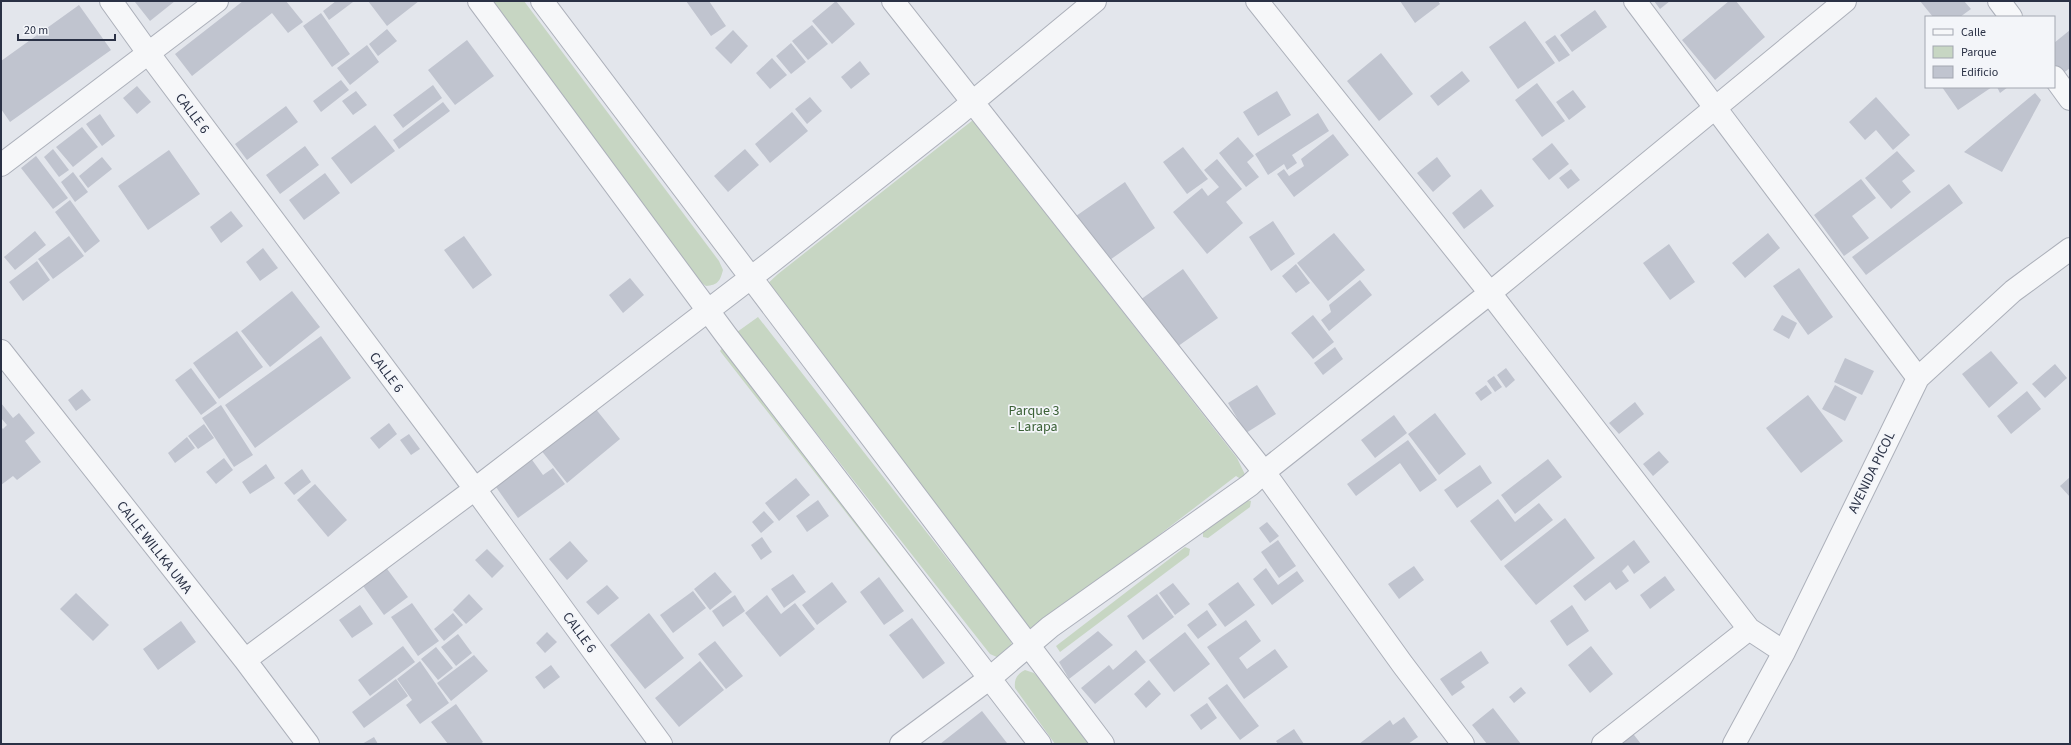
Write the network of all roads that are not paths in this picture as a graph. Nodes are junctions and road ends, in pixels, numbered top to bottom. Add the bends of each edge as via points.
1 (111, 1) edge
2 (217, 1) edge
3 (479, 1) edge
4 (542, 1) edge
5 (893, 1) edge
6 (1095, 1) edge
7 (1257, 1) edge
8 (1635, 1) edge
9 (1845, 1) edge
10 (1999, 1) edge
11 (2010, 16) edge
12 (149, 54) junction
13 (2055, 78) edge
14 (2070, 99) edge
15 (972, 102) junction
16 (1714, 108) junction
17 (1, 165) edge
18 (2070, 249) edge
19 (752, 277) junction
20 (1490, 293) junction
21 (708, 310) junction
22 (1, 351) edge
23 (1918, 378) junction
24 (1264, 472) junction
25 (475, 489) junction
26 (1749, 629) junction
27 (1028, 645) junction
28 (1784, 652) junction
29 (245, 660) junction
30 (990, 678) junction
31 (308, 744) edge
32 (661, 744) edge
33 (901, 744) edge
34 (1040, 744) edge
35 (1103, 744) edge
36 (1463, 744) edge
37 (1603, 744) edge
38 (1734, 744) edge

1 - 12 street, CALLE 6
2 - 12 street
3 - 21 street
4 - 19 street
5 - 15 street
6 - 15 street
7 - 20 street
8 - 16 street
9 - 16 street
10 - 11 street
12 - 17 street
12 - 25 street, CALLE 6
13 - 14 street
15 - 19 street
15 - 24 street
16 - 20 street
16 - 23 street
18 - 23 street, AVENIDA PICOL via 2013,291
19 - 21 street
19 - 27 street
20 - 24 street
20 - 26 street
21 - 25 street
21 - 30 street
22 - 29 street, CALLE WILLKA UMA
23 - 28 street, AVENIDA PICOL
24 - 27 street via 1250,485
24 - 36 street
25 - 29 street
25 - 32 street, CALLE 6
26 - 28 street
26 - 37 street
27 - 30 street
27 - 35 street
28 - 38 street, AVENIDA PICOL
29 - 31 street, CALLE WILLKA UMA
30 - 33 street
30 - 34 street

